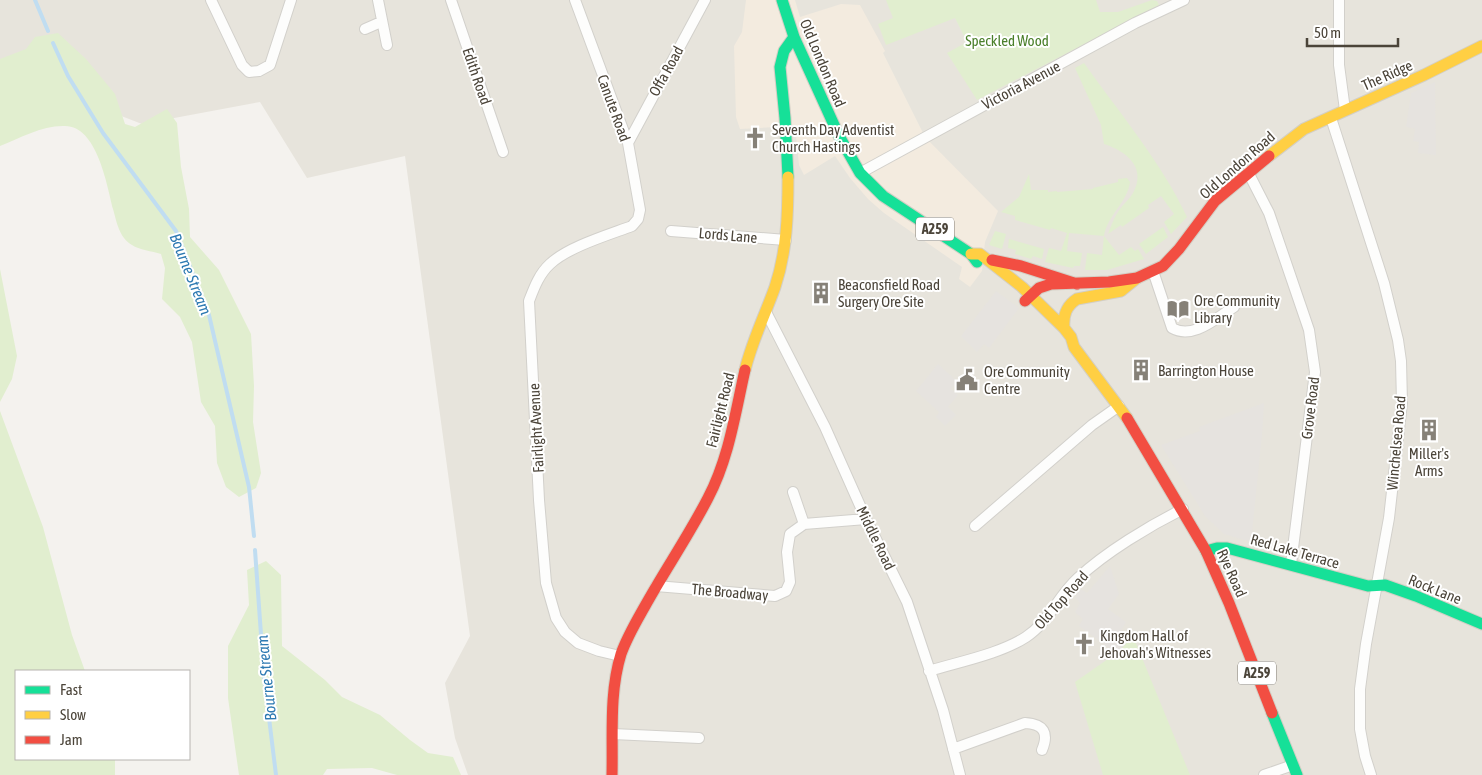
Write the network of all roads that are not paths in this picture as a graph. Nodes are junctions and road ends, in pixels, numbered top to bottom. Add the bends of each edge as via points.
1 (211, 0) edge
2 (291, 0) edge
3 (378, 0) edge
4 (452, 0) edge
5 (575, 0) edge
6 (705, 0) edge
7 (782, 0) edge
8 (1184, 0) edge
9 (1339, 0) edge
10 (1172, 3) edge
11 (381, 22) junction
12 (365, 29) dead end
13 (794, 37) junction
14 (387, 45) dead end
15 (1482, 46) edge
16 (1345, 110) junction
17 (1331, 118) junction
18 (628, 143) junction
19 (503, 152) dead end
20 (1248, 172) junction
21 (860, 173) junction
22 (638, 220) joint
23 (670, 231) dead end
24 (786, 240) junction
25 (971, 254) junction
26 (986, 258) junction
27 (1154, 271) junction
28 (1137, 278) junction
29 (1076, 284) junction
30 (1027, 298) junction
31 (1234, 307) dead end
32 (766, 312) junction
33 (1064, 328) junction
34 (1074, 347) junction
35 (1119, 406) junction
36 (793, 492) dead end
37 (1183, 509) junction
38 (866, 518) junction
39 (804, 524) junction
40 (976, 526) dead end
41 (1206, 551) junction
42 (1291, 564) junction
43 (656, 586) junction
44 (1377, 586) junction
45 (1482, 624) edge
46 (620, 656) junction
47 (929, 671) junction
48 (613, 734) junction
49 (699, 738) dead end
50 (953, 749) junction
51 (1042, 750) dead end
52 (1295, 770) edge
53 (612, 775) edge
54 (960, 775) edge
55 (1264, 775) edge
56 (1371, 775) edge

1 - 2 street via 242,65 249,72 259,71 270,64
3 - 11 street
4 - 19 street, Edith Road
5 - 18 street, Canute Road
6 - 18 street, Offa Road
7 - 13 main road, Old London Road / A259
8 - 10 street, Victoria Avenue
9 - 16 street via 1339,65
10 - 21 street, Victoria Avenue
11 - 12 street
11 - 14 street
13 - 21 main road, Old London Road / A259 via 839,136
13 - 24 main road, Fairlight Road via 783,49 780,67 786,122
15 - 16 main road, The Ridge via 1424,76
16 - 17 main road, The Ridge
17 - 20 main road, Old London Road via 1304,129
17 - 44 street, Winchelsea Road via 1384,283 1401,361 1402,403 1389,518
18 - 22 street, Canute Road via 640,210
20 - 27 main road, Old London Road via 1215,201 1179,249
20 - 42 street, Grove Road via 1269,213 1309,330 1315,372
21 - 25 main road, Old London Road / A259 via 883,196
22 - 46 street, Fairlight Avenue via 632,226 572,250 551,264 537,280 529,301 546,583 556,618 565,632 578,643
23 - 24 street, Lords Lane
24 - 32 main road, Fairlight Road
25 - 26 main road, Old London Road / A259
25 - 30 main road, Old London Road / A259 via 974,260
26 - 29 main road
26 - 30 main road, Old London Road / A259
27 - 28 main road, Old London Road
27 - 31 street via 1172,328 1180,332 1204,326
28 - 29 main road, Old London Road
28 - 33 main road via 1121,291 1071,302 1062,320
29 - 30 main road, Old London Road via 1051,284 1039,288
30 - 33 main road, Rye Road / A259
30 - 34 main road, Old London Road / A259 via 1065,343
32 - 38 street, Middle Road via 825,427
32 - 43 main road, Fairlight Road via 750,350 718,479
33 - 34 main road, Rye Road / A259
34 - 35 main road, Rye Road / A259
35 - 37 main road, Rye Road / A259
35 - 40 street via 1092,425
36 - 39 street
37 - 41 main road, Rye Road / A259
37 - 47 street, Old Top Road via 1110,553 1077,579 1042,624 1025,638 1004,648
38 - 39 street
38 - 47 street, Middle Road via 907,602
39 - 43 street, The Broadway via 790,534 787,552 790,582 786,591 775,596
41 - 42 main road, Red Lake Terrace via 1227,548
41 - 52 main road, Rye Road / A259
42 - 44 main road, Red Lake Terrace via 1334,578
43 - 46 main road, Fairlight Road
44 - 45 main road, Rock Lane via 1385,585 1416,596
44 - 56 street, Winchelsea Road via 1366,644 1360,704 1360,729
46 - 48 main road, Fairlight Road via 613,699
47 - 50 street, Middle Road
48 - 49 street
48 - 53 main road, Fairlight Road
50 - 51 street via 1032,723 1042,729 1046,742
50 - 54 street, Middle Road
52 - 55 street, Rye Road

